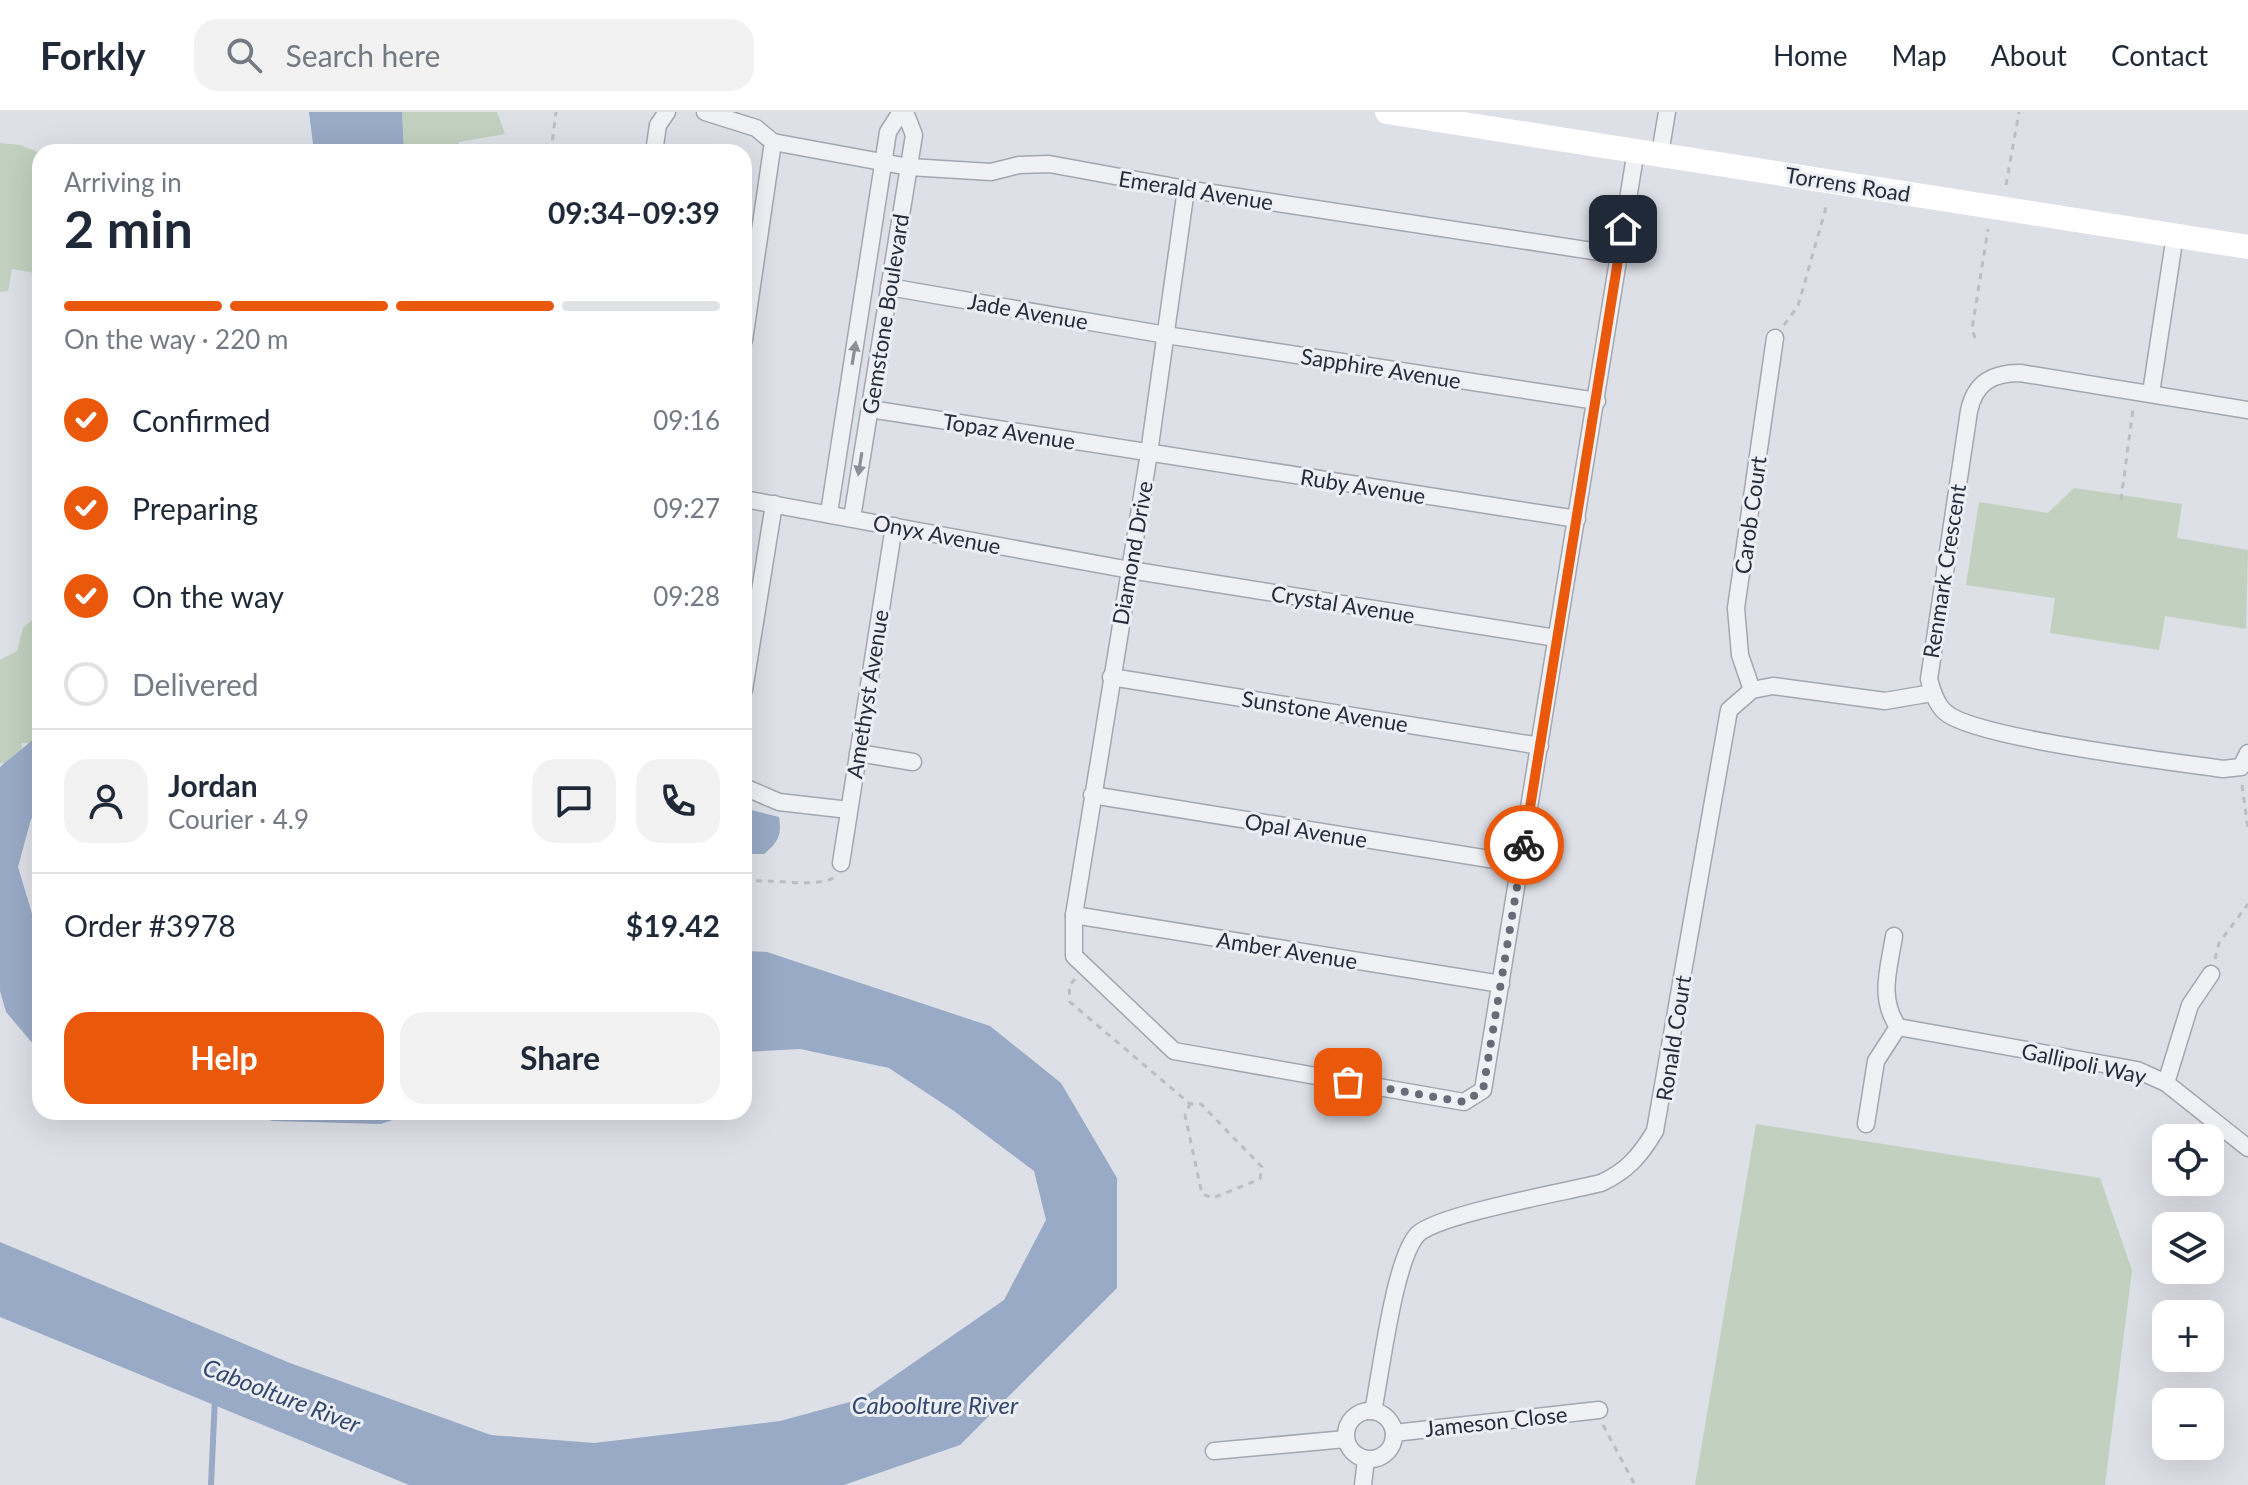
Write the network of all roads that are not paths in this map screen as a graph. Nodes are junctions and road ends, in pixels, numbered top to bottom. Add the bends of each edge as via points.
1 (667, 112) edge
2 (705, 112) edge
3 (903, 112) edge
4 (1387, 112) edge
5 (1424, 112) edge
6 (1667, 112) edge
7 (1449, 121) junction
8 (773, 142) junction
9 (655, 144) edge
10 (1636, 150) junction
11 (1660, 154) junction
12 (883, 161) junction
13 (909, 167) junction
14 (1186, 189) junction
15 (2175, 235) junction
16 (2248, 247) edge
17 (1619, 255) junction
18 (752, 285) edge
19 (889, 287) junction
20 (1166, 335) junction
21 (1775, 338) road end
22 (2151, 393) junction
23 (1597, 401) junction
24 (870, 409) junction
25 (2248, 410) edge
26 (1149, 453) junction
27 (752, 500) edge
28 (774, 504) junction
29 (829, 513) junction
30 (852, 518) junction
31 (1577, 519) junction
32 (894, 526) junction
33 (1130, 570) junction
34 (1556, 638) junction
35 (752, 640) edge
36 (1111, 677) junction
37 (1752, 690) junction
38 (1932, 693) junction
39 (1540, 746) junction
40 (858, 753) junction
41 (2244, 760) edge
42 (913, 762) dead end
43 (752, 790) edge
44 (1092, 795) junction
45 (849, 810) junction
46 (841, 863) road end
47 (1520, 864) junction
48 (1074, 915) junction
49 (1894, 936) dead end
50 (2211, 974) road end
51 (1501, 984) junction
52 (1898, 1027) junction
53 (2166, 1083) junction
54 (1866, 1124) dead end
55 (2248, 1148) edge
56 (1599, 1410) road end
57 (1373, 1411) junction
58 (1394, 1433) junction
59 (1346, 1439) junction
60 (1214, 1451) dead end
61 (1366, 1459) junction
62 (1363, 1485) edge

1 - 9 street
2 - 8 street, Emerald Avenue via 756,128
3 - 12 street, Gemstone Boulevard via 888,132
3 - 13 street, Gemstone Boulevard via 914,135
4 - 7 main road, Torrens Road
5 - 7 main road, Torrens Road
6 - 11 street
7 - 10 main road, Torrens Road
8 - 12 street, Emerald Avenue
8 - 18 street
10 - 11 main road, Torrens Road
10 - 17 street
11 - 15 main road, Torrens Road
12 - 13 street, Emerald Avenue
29 -> 12 street, Gemstone Boulevard
13 - 14 street, Emerald Avenue via 991,172 1049,164
13 - 19 street, Gemstone Boulevard
14 - 17 street, Emerald Avenue
14 - 20 street, Diamond Drive
15 - 16 main road, Torrens Road
15 - 22 street
17 - 23 street
19 - 20 street, Jade Avenue
19 - 24 street, Gemstone Boulevard
20 - 23 street, Sapphire Avenue
20 - 26 street, Diamond Drive
21 - 37 street, Carob Court via 1736,608 1740,655
22 - 25 street, Renmark Crescent
22 - 38 street, Renmark Crescent via 2005,373 1987,379 1972,397 1930,657
23 - 31 street
24 - 26 street, Topaz Avenue
24 -> 30 street, Gemstone Boulevard
26 - 31 street, Ruby Avenue
26 - 33 street, Diamond Drive
27 - 28 street, Onyx Avenue
28 - 29 street, Onyx Avenue
28 - 35 street
29 - 30 street, Onyx Avenue
30 - 32 street, Onyx Avenue
31 - 34 street
32 - 33 street, Onyx Avenue
32 - 40 street, Amethyst Avenue
33 - 34 street, Crystal Avenue
33 - 36 street, Diamond Drive
34 - 39 street
36 - 39 street, Sunstone Avenue
36 - 44 street, Diamond Drive
37 - 38 street via 1773,686 1885,701
37 - 57 street, Ronald Court via 1729,710 1724,725 1655,1131 1624,1172 1601,1183 1444,1220 1418,1235 1402,1263
38 - 41 street via 1945,712 1965,724 2001,734 2223,769
39 - 47 street
40 - 42 street
40 - 45 street, Amethyst Avenue
43 - 45 street via 779,802
44 - 47 street, Opal Avenue
44 - 48 street, Diamond Drive
45 - 46 street, Amethyst Avenue
47 - 51 street
48 - 51 street, Amber Avenue
48 - 51 street, Diamond Drive via 1074,956 1174,1051 1464,1102 1483,1090
49 - 52 street via 1886,990 1887,1010
50 - 53 street via 2190,1005
52 - 53 street, Gallipoli Way via 2137,1070
52 - 54 street via 1876,1061
53 - 55 street, Gallipoli Way
56 - 58 street, Jameson Close
57 - 58 street via 1387,1418
57 - 59 street via 1351,1421
58 - 61 street via 1386,1453
59 - 60 street
59 - 61 street via 1351,1450
61 - 62 street

